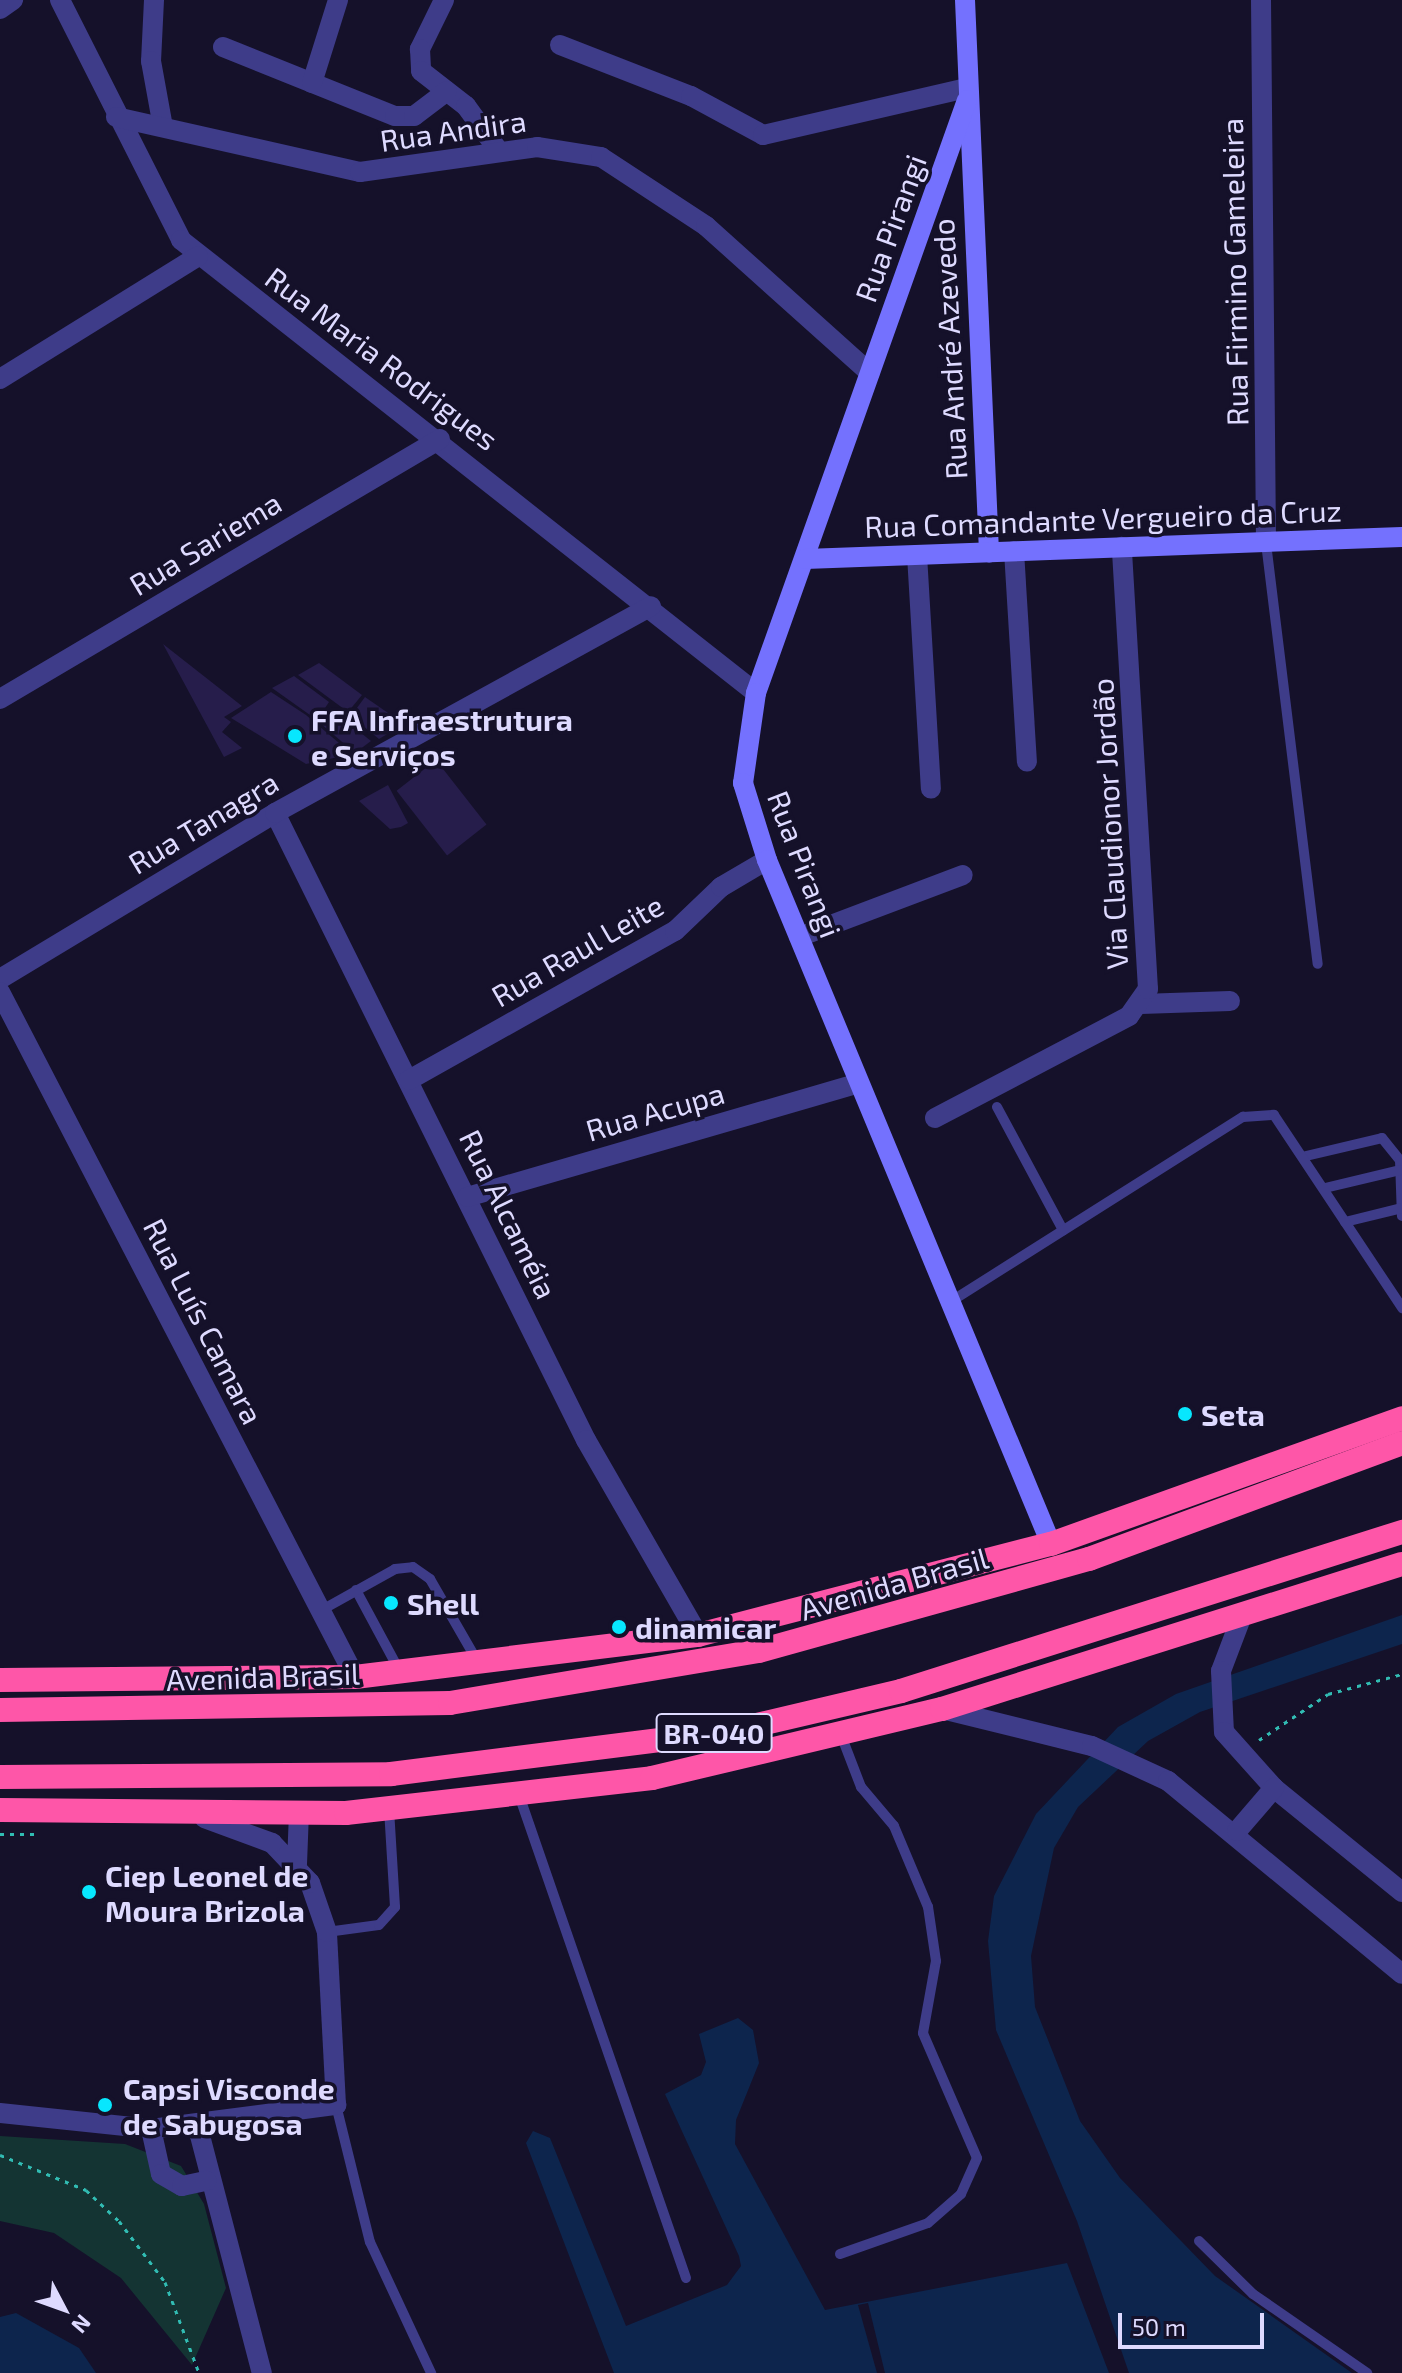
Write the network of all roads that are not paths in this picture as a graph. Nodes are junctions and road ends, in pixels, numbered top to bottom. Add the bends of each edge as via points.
1 (13, 0) edge
2 (60, 0) edge
3 (154, 0) edge
4 (338, 0) edge
5 (444, 0) edge
6 (965, 0) edge
7 (1261, 0) edge
8 (0, 9) edge
9 (560, 45) dead end
10 (223, 47) dead end
11 (312, 83) junction
12 (447, 91) junction
13 (967, 94) junction
14 (116, 117) junction
15 (163, 127) junction
16 (498, 150) junction
17 (198, 256) junction
18 (870, 373) junction
19 (0, 379) edge
20 (440, 439) junction
21 (1402, 537) edge
22 (1266, 543) junction
23 (1122, 547) junction
24 (1014, 551) junction
25 (989, 552) junction
26 (917, 555) junction
27 (805, 559) junction
28 (651, 606) junction
29 (756, 693) junction
30 (0, 699) edge
31 (1027, 762) dead end
32 (931, 789) dead end
33 (275, 813) junction
34 (767, 860) junction
35 (963, 875) dead end
36 (799, 937) junction
37 (1318, 964) dead end
38 (0, 979) edge
39 (0, 992) edge
40 (1230, 1001) dead end
41 (1141, 1004) junction
42 (409, 1080) junction
43 (859, 1083) junction
44 (997, 1107) dead end
45 (935, 1118) dead end
46 (1306, 1156) junction
47 (1400, 1170) edge
48 (1325, 1188) junction
49 (467, 1197) junction
50 (1402, 1208) edge
51 (1402, 1216) edge
52 (1345, 1222) junction
53 (1063, 1230) junction
54 (949, 1302) junction
55 (1402, 1308) edge
56 (1402, 1418) edge
57 (1402, 1443) edge
58 (1402, 1532) edge
59 (1051, 1544) junction
60 (1402, 1564) edge
61 (356, 1590) junction
62 (320, 1611) junction
63 (1243, 1613) junction
64 (698, 1635) junction
65 (480, 1666) junction
66 (4, 1674) edge
67 (401, 1674) junction
68 (355, 1677) junction
69 (942, 1709) junction
70 (0, 1710) edge
71 (128, 1712) junction
72 (841, 1733) junction
73 (0, 1777) edge
74 (1274, 1788) junction
75 (519, 1793) junction
76 (0, 1810) edge
77 (389, 1810) junction
78 (174, 1812) junction
79 (299, 1813) junction
80 (1237, 1831) junction
81 (297, 1864) junction
82 (1402, 1892) edge
83 (327, 1932) junction
84 (1401, 1972) edge
85 (336, 2105) junction
86 (0, 2113) edge
87 (198, 2128) junction
88 (151, 2129) junction
89 (206, 2181) junction
90 (1199, 2241) dead end
91 (840, 2254) dead end
92 (686, 2278) dead end
93 (262, 2373) edge
94 (431, 2373) edge
95 (1367, 2373) edge

1 - 8 street
2 - 14 street, Rua Maria Rodrigues
3 - 15 street via 151,61
4 - 11 street
5 - 12 street via 418,61
6 - 13 street, Rua André Azevedo
7 - 22 street, Rua Firmino Gameleira
9 - 13 street via 691,96 763,135
10 - 11 street
11 - 12 street via 405,118
12 - 16 street
13 - 18 street, Rua Pirangi
13 - 25 street, Rua André Azevedo
14 - 15 street, Rua Andira
14 - 17 street, Rua Maria Rodrigues via 168,222
15 - 16 street, Rua Andira via 360,172 406,171
16 - 18 street, Rua Andira via 574,149 633,173 706,226
17 - 19 street
17 - 20 street, Rua Maria Rodrigues
18 - 27 street, Rua Pirangi
20 - 28 street, Rua Maria Rodrigues
20 - 30 street, Rua Sariema
21 - 22 street, Rua Comandante Vergueiro da Cruz
22 - 23 street, Rua Comandante Vergueiro da Cruz
22 - 37 lane
23 - 24 street, Rua Comandante Vergueiro da Cruz
23 - 41 street, Via Claudionor Jordão via 1148,975
24 - 25 street, Rua Comandante Vergueiro da Cruz
24 - 31 street
25 - 26 street, Rua Comandante Vergueiro da Cruz
26 - 27 street, Rua Comandante Vergueiro da Cruz
26 - 32 street
27 - 29 street, Rua Pirangi
28 - 29 street, Rua Maria Rodrigues
28 - 33 street, Rua Tanagra
29 - 34 street, Rua Pirangi via 743,783
33 - 38 street, Rua Tanagra
33 - 42 street, Rua Alcaméia
34 - 36 street, Rua Pirangi
34 - 42 street, Rua Raul Leite via 721,887 675,931
35 - 36 street
36 - 43 street, Rua Pirangi
39 - 62 street, Rua Luís Camara
40 - 41 street
41 - 45 street, Via Claudionor Jordão
42 - 49 street, Rua Alcaméia
43 - 49 street, Rua Acupa
43 - 54 street, Rua Pirangi
44 - 53 lane
46 - 47 lane via 1382,1138
46 - 48 lane
46 - 53 lane via 1274,1115 1243,1117
47 - 48 lane
47 - 50 lane
48 - 52 lane
49 - 64 street, Rua Alcaméia via 586,1440
50 - 51 lane
50 - 52 lane
52 - 55 lane
53 - 54 lane
54 - 59 street, Rua Pirangi
56 - 59 highway, Avenida Brasil
57 - 71 highway, Avenida Brasil / BR-040 via 1089,1559 773,1648 450,1703
58 - 73 highway, BR-040 via 901,1691 731,1731 391,1774
59 - 64 highway, Avenida Brasil
60 - 63 highway
61 - 62 lane
61 - 65 lane via 413,1567 430,1579
61 - 67 lane
62 - 68 street, Rua Luís Camara
63 - 69 highway
63 - 74 street via 1221,1671 1221,1713 1239,1753
64 - 65 highway, Avenida Brasil
64 - 71 highway via 606,1664 476,1682 192,1699
65 - 67 highway, Avenida Brasil
66 - 68 highway, Avenida Brasil
67 - 68 highway, Avenida Brasil
69 - 72 highway
69 - 80 street via 1092,1746 1145,1769
70 - 71 highway, Avenida Brasil / BR-040
72 - 75 highway via 652,1778
72 - 91 lane via 851,1769 894,1826 928,1907 936,1961 923,2033 977,2158 961,2194 928,2223
74 - 80 street
74 - 82 street
75 - 77 highway
75 - 92 lane
76 - 78 highway
77 - 79 highway
77 - 83 lane via 395,1907 379,1925
78 - 79 highway
78 - 81 street via 245,1828
79 - 81 street
80 - 84 street
81 - 83 street
83 - 85 street
85 - 87 street
85 - 94 lane via 370,2242
86 - 88 street
87 - 88 street
87 - 89 street
88 - 89 street via 161,2174 182,2186
89 - 93 street
90 - 95 lane via 1324,2350

